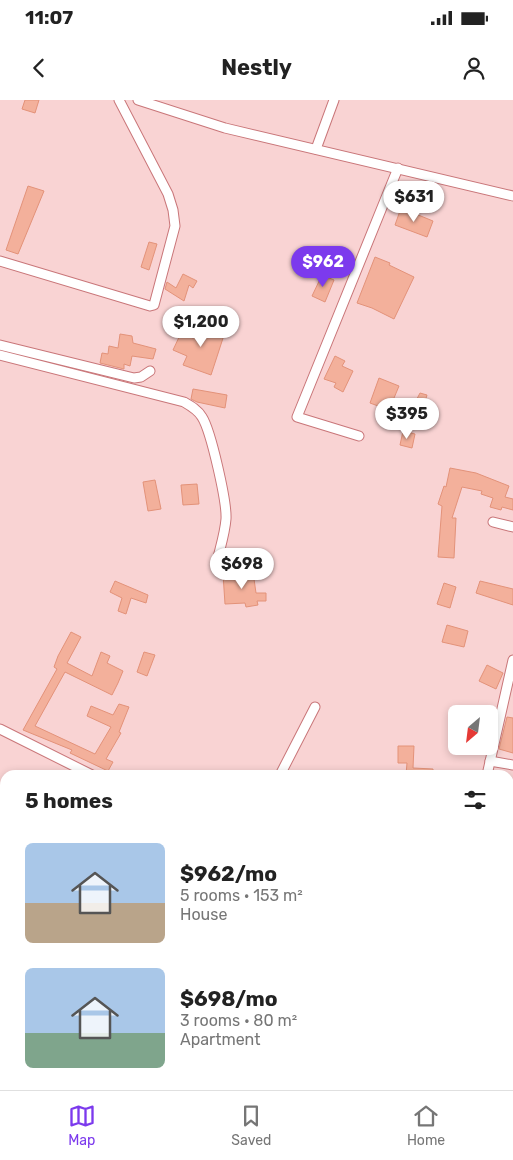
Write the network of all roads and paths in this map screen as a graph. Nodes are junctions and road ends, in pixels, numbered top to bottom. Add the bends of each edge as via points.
1 (119, 100) edge
2 (138, 100) edge
3 (334, 100) edge
4 (316, 149) junction
5 (398, 168) junction
6 (513, 196) edge
7 (0, 261) edge
8 (0, 345) edge
9 (0, 355) edge
10 (150, 371) dead end
11 (358, 436) dead end
12 (493, 522) dead end
13 (513, 528) edge
14 (218, 558) dead end
15 (513, 660) edge
16 (315, 708) dead end
17 (0, 729) edge
18 (490, 761) junction
19 (513, 765) edge
20 (82, 770) edge
21 (283, 770) edge
22 (488, 770) edge

1 - 7 street via 168,194 175,226 154,305
2 - 4 street via 225,128
3 - 4 street
4 - 5 street
5 - 6 street
5 - 11 street via 297,417
8 - 10 street via 134,378
9 - 14 street via 184,402 198,412 212,443 226,510
12 - 13 street
15 - 18 street
16 - 21 street
17 - 20 street
18 - 19 street
18 - 22 street

